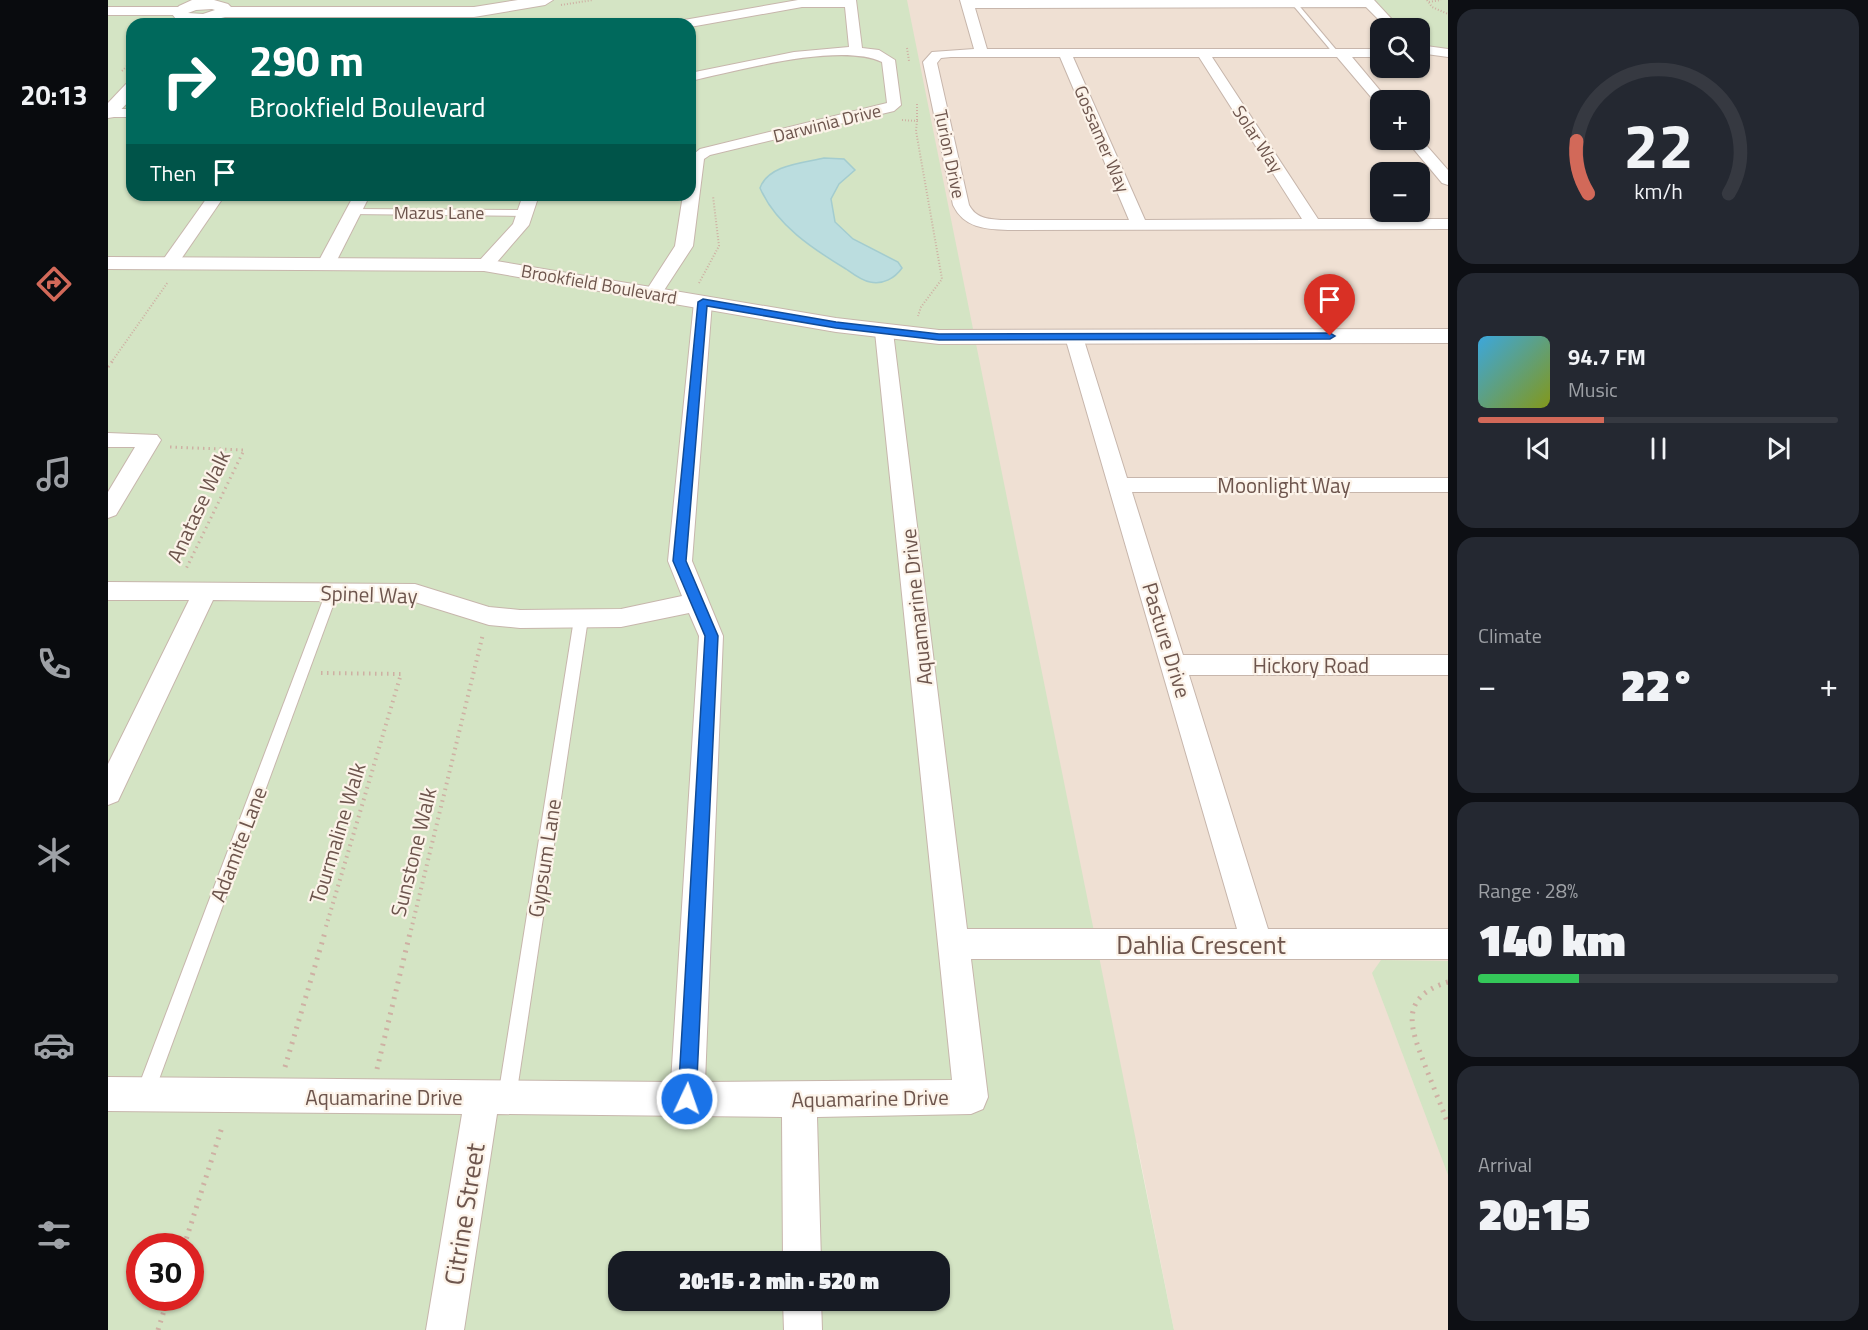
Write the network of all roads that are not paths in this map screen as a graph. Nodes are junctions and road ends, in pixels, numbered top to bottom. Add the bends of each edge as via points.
1 (542, 0) edge
2 (850, 2) edge
3 (967, 2) edge
4 (1368, 2) edge
5 (1294, 3) junction
6 (108, 11) edge
7 (188, 11) edge
8 (214, 12) edge
9 (198, 18) edge
10 (1384, 18) edge
11 (696, 22) edge
12 (1430, 51) edge
13 (856, 52) junction
14 (982, 53) junction
15 (1065, 53) junction
16 (1203, 53) junction
17 (1339, 53) junction
18 (1370, 53) edge
19 (1448, 53) edge
20 (696, 76) edge
21 (126, 78) edge
22 (1372, 90) edge
23 (126, 94) edge
24 (108, 98) edge
25 (108, 113) edge
26 (126, 113) edge
27 (1422, 150) edge
28 (696, 160) edge
29 (1448, 180) edge
30 (213, 201) edge
31 (359, 201) edge
32 (529, 201) edge
33 (690, 201) edge
34 (353, 212) junction
35 (525, 213) junction
36 (1140, 224) junction
37 (1313, 224) junction
38 (1448, 224) edge
39 (110, 265) edge
40 (485, 265) junction
41 (325, 266) junction
42 (169, 272) junction
43 (653, 294) junction
44 (695, 301) junction
45 (884, 332) junction
46 (1448, 336) edge
47 (1074, 337) junction
48 (108, 440) edge
49 (1120, 485) junction
50 (1448, 485) edge
51 (108, 510) edge
52 (108, 591) edge
53 (205, 592) junction
54 (332, 592) junction
55 (697, 602) junction
56 (581, 619) junction
57 (1174, 665) junction
58 (1448, 665) edge
59 (108, 793) edge
60 (954, 944) junction
61 (1257, 944) junction
62 (1448, 944) edge
63 (108, 1094) edge
64 (144, 1095) junction
65 (495, 1098) junction
66 (687, 1099) junction
67 (799, 1100) junction
68 (802, 1251) edge
69 (802, 1311) edge
70 (445, 1330) edge
71 (803, 1330) edge

1 - 8 street via 466,12
2 - 11 street via 802,3
2 - 13 street
3 - 5 street
3 - 14 street
4 - 5 street
4 - 10 street
5 - 17 lane
6 - 7 street
8 - 9 street
12 - 19 street
13 - 20 street, Darwinia Drive via 816,52
13 - 28 street, Darwinia Drive via 876,53 888,60 894,105 705,152
14 - 15 street, Turion Drive
14 - 36 street, Turion Drive via 944,54 930,62 961,205 968,218 991,224
15 - 16 street, Turion Drive
15 - 36 street, Gossamer Way
16 - 17 street, Turion Drive
16 - 37 street, Solar Way
17 - 18 street, Turion Drive
17 - 22 street
21 - 24 street
23 - 25 street
25 - 26 street
27 - 29 street
30 - 42 street
31 - 34 street
32 - 35 street
33 - 43 street, Darwinia Drive via 684,246
34 - 35 lane, Mazus Lane
34 - 41 street
35 - 40 street via 521,225
36 - 37 street, Turion Drive
37 - 38 street, Turion Drive
39 - 42 street, Brookfield Boulevard
40 - 41 street, Brookfield Boulevard
40 - 43 street, Brookfield Boulevard
41 - 42 street, Brookfield Boulevard
43 - 44 street, Brookfield Boulevard
44 - 45 street, Brookfield Boulevard
44 - 55 street via 680,561
45 - 47 street, Brookfield Boulevard
45 - 60 street, Aquamarine Drive
46 - 47 street, Brookfield Boulevard
47 - 49 street, Pasture Drive
48 - 51 street via 150,440
49 - 50 street, Moonlight Way
49 - 57 street, Pasture Drive
52 - 53 street, Spinel Way
53 - 54 street, Spinel Way
53 - 59 street
54 - 56 street, Spinel Way via 415,593 489,616
54 - 64 lane, Adamite Lane
55 - 56 street, Spinel Way via 621,618
55 - 66 street via 711,636
56 - 65 lane, Gypsum Lane
57 - 58 street, Hickory Road
57 - 61 street, Pasture Drive
60 - 61 street, Dahlia Crescent
60 - 67 street, Aquamarine Drive via 971,1096
61 - 62 street, Dahlia Crescent
63 - 64 street, Aquamarine Drive
64 - 65 street, Aquamarine Drive
65 - 66 street, Aquamarine Drive
65 - 70 street, Citrine Street
66 - 67 street, Aquamarine Drive
67 - 68 street
69 - 71 street

